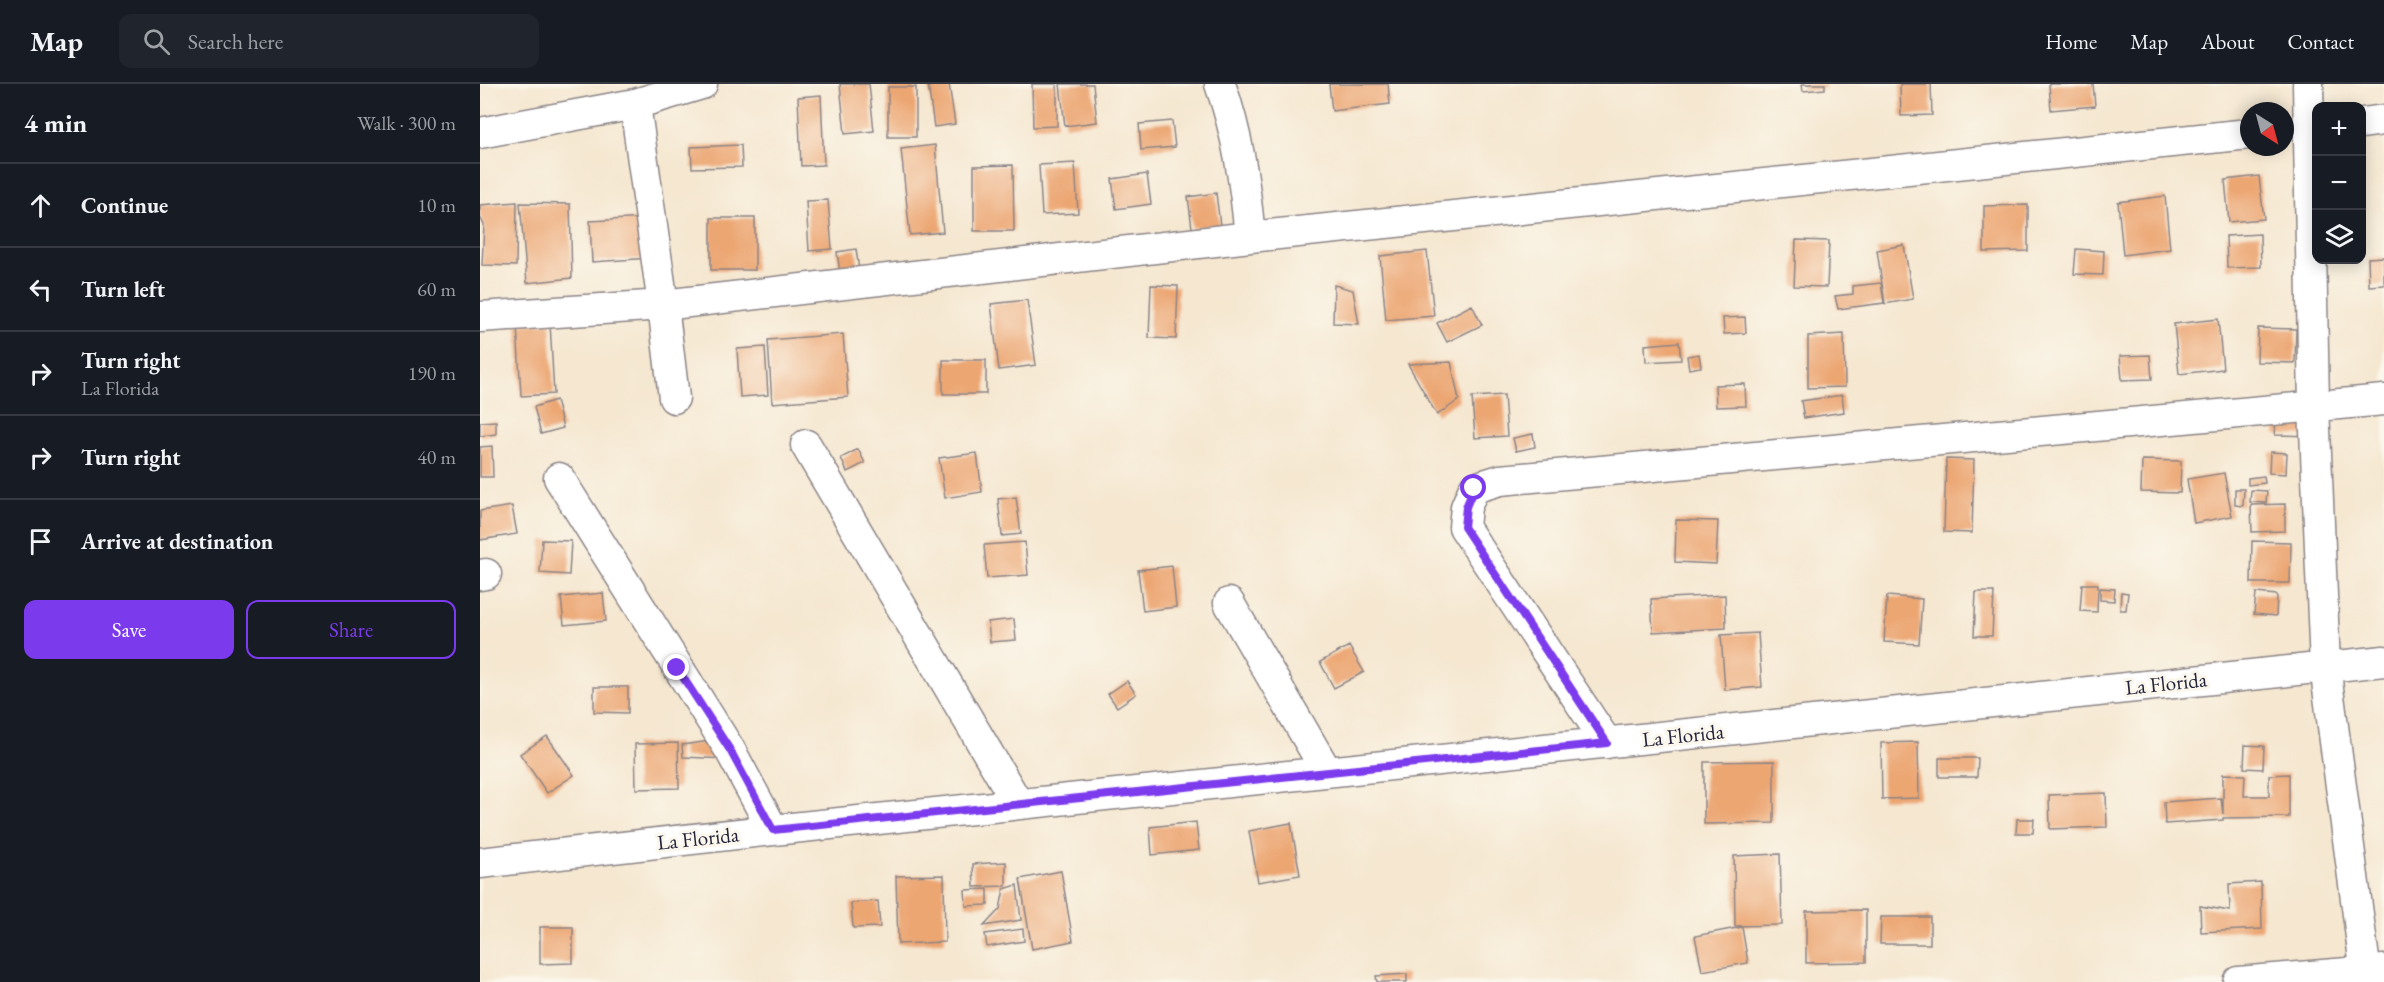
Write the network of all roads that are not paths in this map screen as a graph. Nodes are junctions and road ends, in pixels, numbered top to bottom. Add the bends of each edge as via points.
1 (702, 84) edge
2 (1220, 84) edge
3 (2308, 84) edge
4 (635, 104) junction
5 (2384, 120) edge
6 (2366, 122) edge
7 (2304, 129) edge
8 (480, 133) edge
9 (2240, 135) edge
10 (1250, 237) junction
11 (663, 305) junction
12 (480, 317) edge
13 (674, 398) dead end
14 (2384, 400) edge
15 (2314, 406) junction
16 (806, 445) dead end
17 (559, 478) dead end
18 (1229, 603) dead end
19 (2384, 661) edge
20 (2325, 666) junction
21 (1607, 743) junction
22 (1328, 772) junction
23 (1018, 804) junction
24 (773, 830) junction
25 (480, 863) edge
26 (2372, 975) edge
27 (2238, 982) edge

1 - 4 street
2 - 10 street via 1245,177
3 - 7 street
4 - 8 street
4 - 11 street
5 - 6 street
7 - 15 street
9 - 10 street
10 - 11 street
11 - 12 street
11 - 13 street
14 - 15 street
15 - 20 street
15 - 21 street via 1500,480 1474,488 1466,507 1464,527
16 - 23 street
17 - 24 street via 730,750
18 - 22 street
19 - 20 street, La Florida
20 - 21 street, La Florida
20 - 26 street
21 - 22 street, La Florida
22 - 23 street, La Florida
23 - 24 street, La Florida
24 - 25 street, La Florida
26 - 27 street

